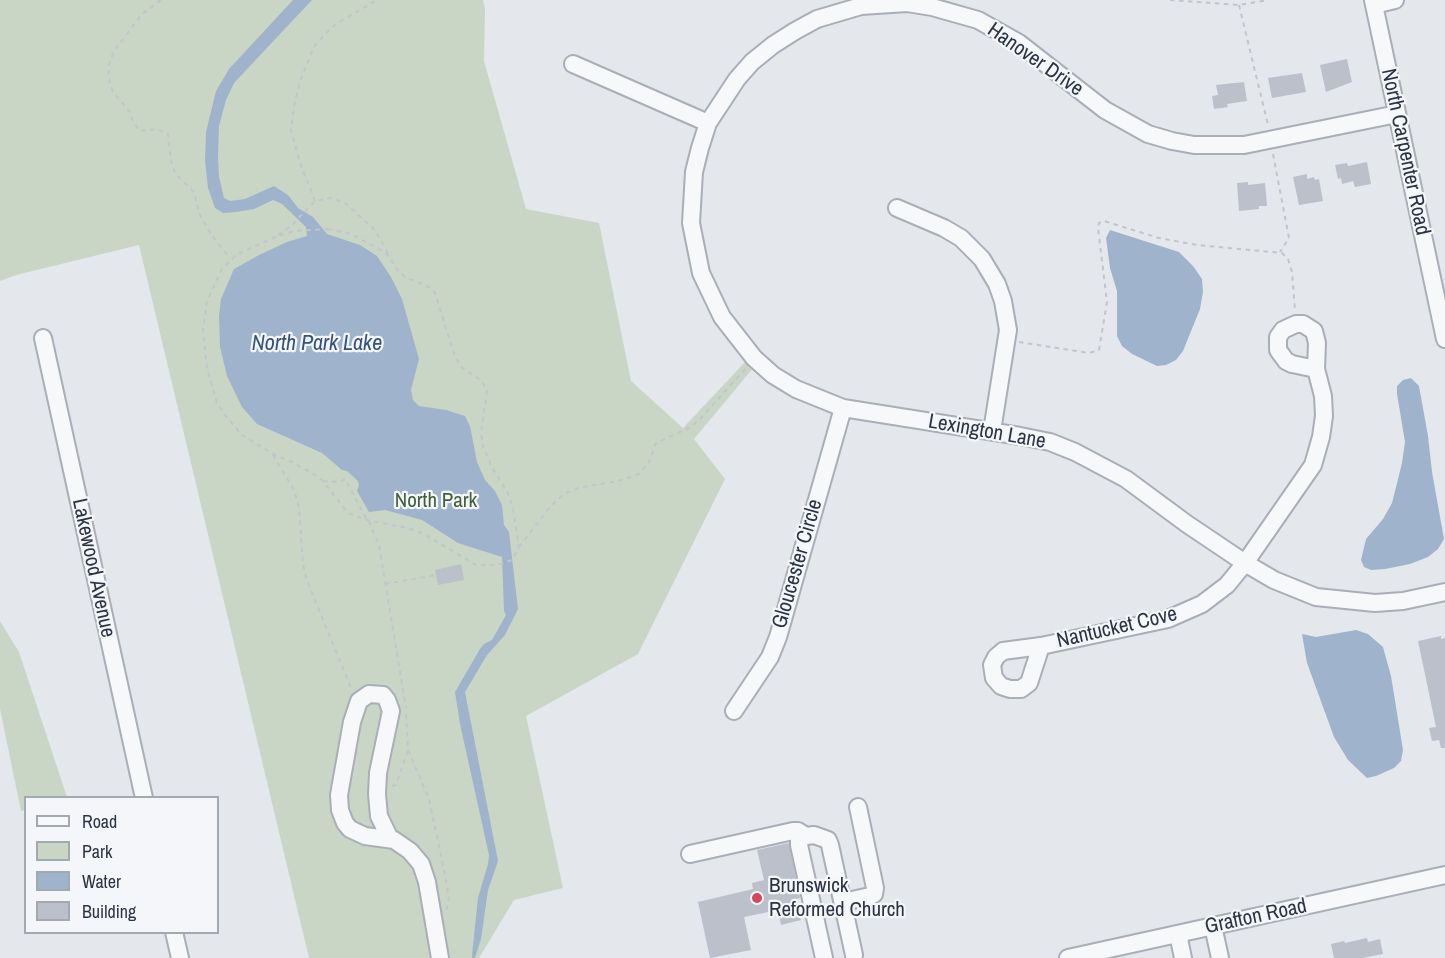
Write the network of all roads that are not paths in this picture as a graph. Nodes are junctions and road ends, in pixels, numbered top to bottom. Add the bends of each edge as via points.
1 (1395, 0) edge
2 (1373, 2) edge
3 (860, 3) edge
4 (573, 64) dead end
5 (1397, 114) junction
6 (708, 123) junction
7 (897, 208) dead end
8 (43, 338) dead end
9 (1445, 339) edge
10 (1316, 369) junction
11 (843, 408) junction
12 (992, 431) junction
13 (1245, 563) junction
14 (1445, 592) edge
15 (1041, 646) dead end
16 (734, 711) dead end
17 (144, 796) edge
18 (858, 807) dead end
19 (806, 836) junction
20 (390, 839) junction
21 (690, 854) dead end
22 (1445, 875) edge
23 (843, 902) junction
24 (1213, 926) junction
25 (174, 934) edge
26 (1178, 934) junction
27 (850, 957) edge
28 (180, 958) edge
29 (440, 958) edge
30 (824, 958) edge
31 (1068, 958) edge
32 (1183, 958) edge
33 (1220, 958) edge

1 - 2 street
2 - 5 street, North Carpenter Road
3 - 5 street, Hanover Drive via 907,3 978,20 1019,44 1105,111 1148,134 1172,141 1244,146
3 - 6 street, Hanover Drive via 817,19 773,45 737,79
4 - 6 street
5 - 9 street, North Carpenter Road
6 - 11 street, Lexington Lane via 694,172 691,224 701,273 722,317 754,358 796,389
7 - 12 street via 961,238 992,275 1004,301 1007,340
8 - 17 street, Lakewood Avenue
10 - 10 street via 1286,361 1276,344 1283,330 1303,324 1314,332
10 - 13 street, Nantucket Cove via 1324,406 1317,454 1308,474
11 - 12 street, Lexington Lane
11 - 16 street, Gloucester Circle via 778,637 770,657
12 - 13 street, Lexington Lane via 1050,442 1099,463
13 - 14 street, Lexington Lane via 1288,586 1329,599 1388,602
13 - 15 street, Nantucket Cove via 1220,592 1187,612
18 - 23 street via 875,888 870,896
19 - 21 street via 793,831
19 - 23 street via 828,840
19 - 30 street via 799,840 799,845
20 - 20 street via 365,836 350,829 340,810 348,737 359,701 376,693 387,700 391,711 377,789 379,816
20 - 29 street via 410,850 425,872
22 - 24 street, Grafton Road
23 - 27 street
24 - 26 street, Grafton Road
24 - 33 street
25 - 28 street
26 - 31 street, Grafton Road
26 - 32 street

